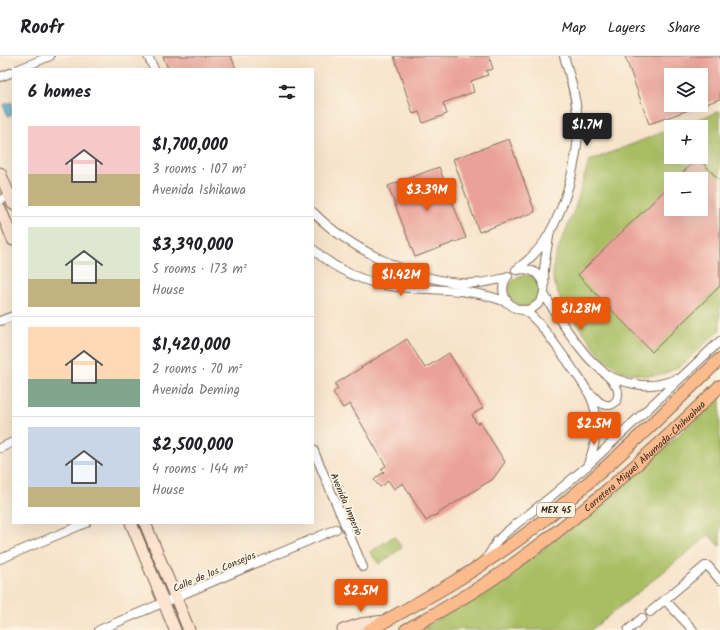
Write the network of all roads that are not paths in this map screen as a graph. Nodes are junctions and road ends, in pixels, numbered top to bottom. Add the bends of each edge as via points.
1 (50, 56) edge
2 (148, 56) edge
3 (564, 56) edge
4 (22, 68) edge
5 (154, 68) edge
6 (12, 72) edge
7 (0, 77) edge
8 (0, 172) edge
9 (9, 199) edge
10 (0, 208) edge
11 (314, 213) edge
12 (549, 234) junction
13 (12, 238) edge
14 (314, 250) edge
15 (516, 270) junction
16 (506, 278) junction
17 (544, 290) junction
18 (508, 303) junction
19 (524, 310) junction
20 (12, 316) edge
21 (0, 321) edge
22 (720, 341) edge
23 (720, 359) edge
24 (608, 376) junction
25 (682, 377) junction
26 (720, 386) edge
27 (588, 391) junction
28 (12, 442) edge
29 (0, 448) edge
30 (314, 451) edge
31 (586, 467) junction
32 (84, 524) edge
33 (131, 524) edge
34 (144, 524) edge
35 (336, 530) dead end
36 (0, 559) edge
37 (484, 562) junction
38 (363, 567) dead end
39 (720, 580) edge
40 (175, 598) junction
41 (666, 600) junction
42 (164, 603) junction
43 (650, 612) dead end
44 (642, 618) dead end
45 (386, 621) junction
46 (410, 629) edge
47 (99, 630) edge
48 (175, 630) edge
49 (189, 630) edge
50 (343, 630) edge
51 (369, 630) edge
52 (630, 630) edge
53 (693, 630) edge

1 - 4 street
2 - 5 street
3 - 12 street via 576,101 577,147 569,185
6 - 7 street
8 - 9 street
10 - 13 street
11 - 16 street via 356,246 415,273 431,278 476,284
12 - 15 street via 534,255
12 - 17 street
14 - 18 street via 344,270 371,282 396,287 471,292
15 - 16 street
15 - 17 street via 523,268 537,273 542,279
16 - 18 street via 503,291
17 - 19 street via 542,300 537,305
17 - 24 street via 551,307 585,354
18 - 19 street
19 - 27 street via 546,331
20 - 21 street
22 - 25 street
23 - 37 main road, MEX 45 via 569,499
24 - 25 street via 640,385 667,383
24 - 27 street via 619,395 613,404 600,402
25 - 31 street
26 - 46 main road, Carretera Miguel Ahumada-Chihuahua / MEX 45 via 636,465 547,539 496,576
27 - 31 street via 593,402 597,428 595,443
28 - 29 street
30 - 38 street, Avenida Imperio
31 - 37 street via 505,533
32 - 36 street
33 - 42 street
34 - 40 street
35 - 40 street, Calle de los Consejos
37 - 45 main road, MEX 45
39 - 41 street via 708,566 705,566
40 - 42 street, Calle de los Consejos
40 - 49 street
41 - 43 street
41 - 53 street
42 - 47 street, Calle de los Consejos
42 - 48 street
44 - 52 street
45 - 50 street via 361,624
45 - 51 main road, MEX 45

